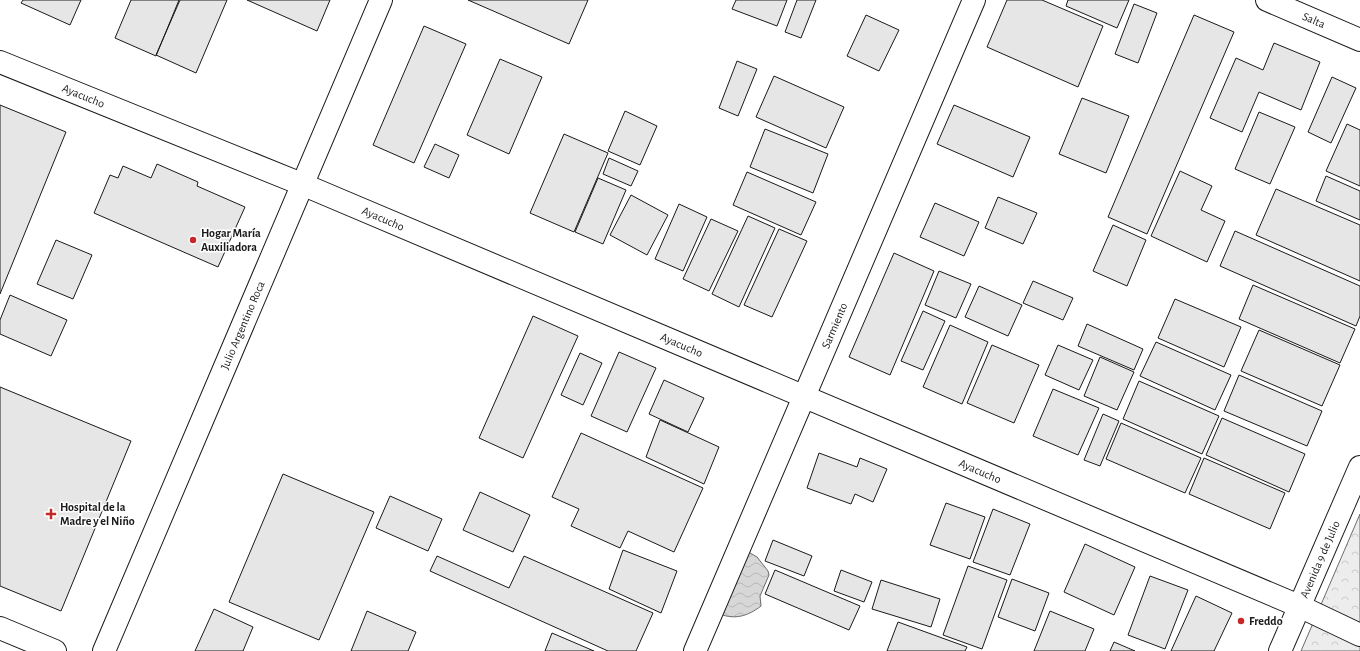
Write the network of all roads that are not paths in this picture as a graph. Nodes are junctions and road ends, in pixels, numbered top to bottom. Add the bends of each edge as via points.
1 (381, 0) edge
2 (974, 0) edge
3 (1267, 0) edge
4 (1360, 40) edge
5 (0, 62) edge
6 (304, 184) junction
7 (804, 395) junction
8 (1360, 467) edge
9 (1299, 606) junction
10 (0, 628) edge
11 (1360, 634) edge
12 (55, 651) edge
13 (104, 651) edge
14 (695, 651) edge
15 (1280, 651) edge

1 - 6 street, Julio Argentino Roca
2 - 7 street, Sarmiento
3 - 4 street, Salta
5 - 6 street, Ayacucho
6 - 7 street, Ayacucho
6 - 13 street, Julio Argentino Roca
7 - 9 street, Ayacucho
7 - 14 street, Sarmiento
8 - 9 street, Avenida 9 de Julio
9 - 11 street, Ayacucho
9 - 15 street, Avenida 9 de Julio
10 - 12 street

